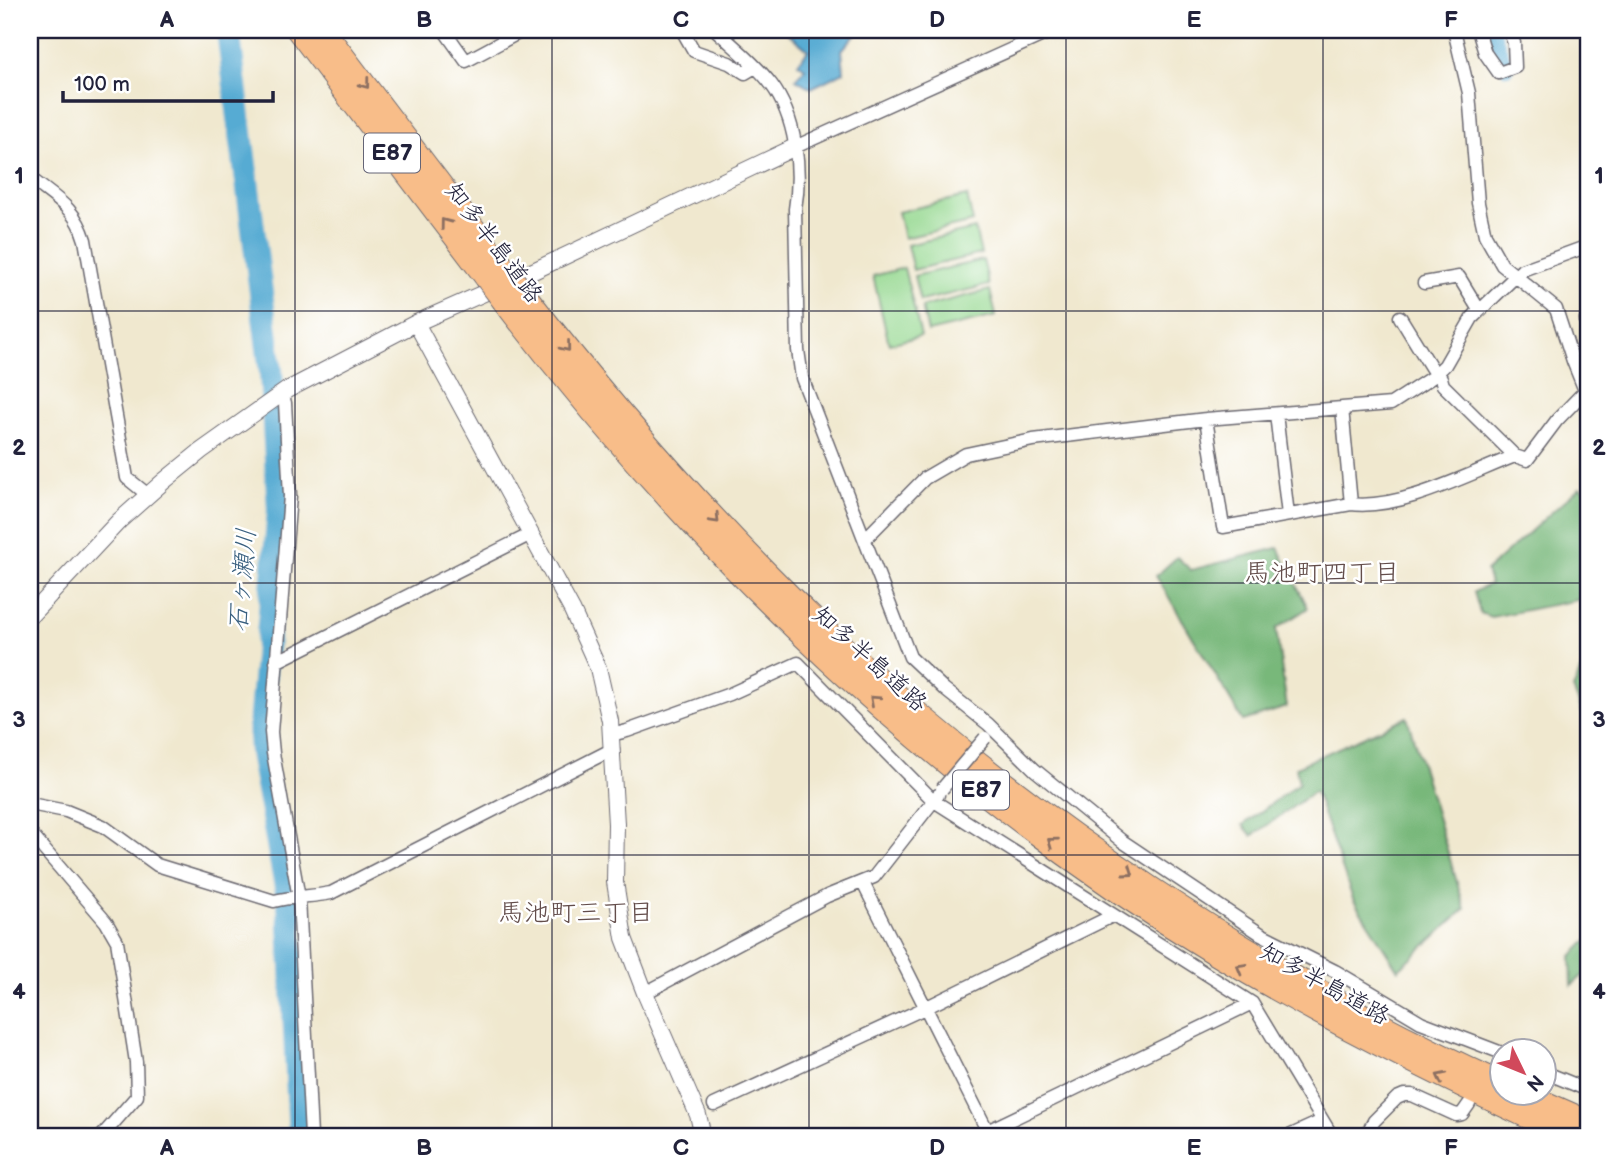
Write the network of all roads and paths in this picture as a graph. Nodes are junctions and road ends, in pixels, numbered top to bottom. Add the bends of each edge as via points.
1 (298, 30) edge
2 (323, 30) edge
3 (444, 30) edge
4 (682, 30) edge
5 (716, 30) edge
6 (1054, 30) edge
7 (1454, 30) edge
8 (1478, 30) edge
9 (1509, 30) edge
10 (521, 31) edge
11 (755, 67) junction
12 (795, 147) junction
13 (30, 178) edge
14 (1588, 246) edge
15 (494, 272) junction
16 (1516, 276) junction
17 (1423, 283) dead end
18 (514, 297) junction
19 (1479, 310) junction
20 (1400, 317) dead end
21 (1588, 318) edge
22 (416, 323) junction
23 (1588, 345) edge
24 (1436, 374) junction
25 (282, 394) junction
26 (1587, 394) edge
27 (1342, 408) junction
28 (1276, 414) junction
29 (1206, 419) junction
30 (1515, 456) junction
31 (148, 495) junction
32 (1351, 504) junction
33 (1288, 515) junction
34 (531, 534) junction
35 (865, 539) junction
36 (30, 616) edge
37 (276, 662) junction
38 (988, 724) junction
39 (612, 742) junction
40 (934, 801) junction
41 (30, 804) edge
42 (30, 833) edge
43 (863, 883) junction
44 (290, 898) junction
45 (1112, 916) junction
46 (645, 993) junction
47 (1252, 1003) junction
48 (927, 1007) junction
49 (1488, 1051) edge
50 (1488, 1077) edge
51 (1558, 1077) edge
52 (1588, 1090) edge
53 (1469, 1104) dead end
54 (714, 1105) dead end
55 (1551, 1106) edge
56 (1322, 1121) junction
57 (1588, 1122) edge
58 (985, 1135) edge
59 (102, 1136) edge
60 (311, 1136) edge
61 (704, 1136) edge
62 (1289, 1136) edge
63 (1332, 1136) edge
64 (1366, 1136) edge
65 (1570, 1136) edge

15 -> 1 highway, 知多半島道路 / E87
2 -> 15 highway, 知多半島道路 / E87
3 - 10 street via 466,61
4 - 11 street via 694,51 745,73
5 - 11 street
6 - 12 street
7 - 16 street via 1469,93 1485,235 1502,265
8 - 9 street via 1485,53 1499,74 1515,67
11 - 12 street via 779,95
12 - 22 street
12 - 35 street via 802,378
13 - 31 street via 79,221 127,478
14 - 16 street via 1521,270
15 - 18 highway, 知多半島道路 / E87, bridge
16 - 19 street
16 - 26 street via 1556,309
17 - 19 street via 1459,277
18 -> 50 highway, 知多半島道路 / E87 via 739,545 835,640 985,768 1224,934 1378,1022
65 -> 18 highway, 知多半島道路 / E87 via 1395,1053 1226,959 1127,896 974,784 821,654 725,559 566,379
19 - 24 street
20 - 24 street
21 - 23 street
22 - 25 street
22 - 34 street
24 - 27 street via 1391,404
24 - 30 street
25 - 31 street
25 - 37 street via 290,496
26 - 30 street via 1557,419 1527,460
27 - 28 street
27 - 32 street
28 - 29 street
28 - 33 street
29 - 33 street via 1223,527
29 - 35 street via 1033,440 966,454 925,478
30 - 32 street via 1399,501
31 - 36 street
32 - 33 street
34 - 37 street
34 - 39 street via 594,658
35 - 38 street via 910,657
37 - 44 street via 271,732
38 - 40 street, bridge via 985,738
38 - 49 street via 1035,770 1122,841 1261,934 1421,1022
39 - 40 street via 627,731 730,694 798,663
39 - 44 street via 331,893
39 - 46 street via 618,909
40 - 43 street via 874,877
40 - 45 street
41 - 44 street via 66,811 103,827 157,865 274,901
42 - 59 street via 117,941 137,1096
43 - 46 street via 827,896
43 - 48 street
44 - 60 street
45 - 47 street
45 - 48 street
46 - 61 street
47 - 56 street
47 - 58 street
48 - 54 street
48 - 58 street
51 - 52 street
53 - 64 street via 1456,1115 1412,1095 1397,1098
55 - 57 highway
56 - 62 street
56 - 63 street

